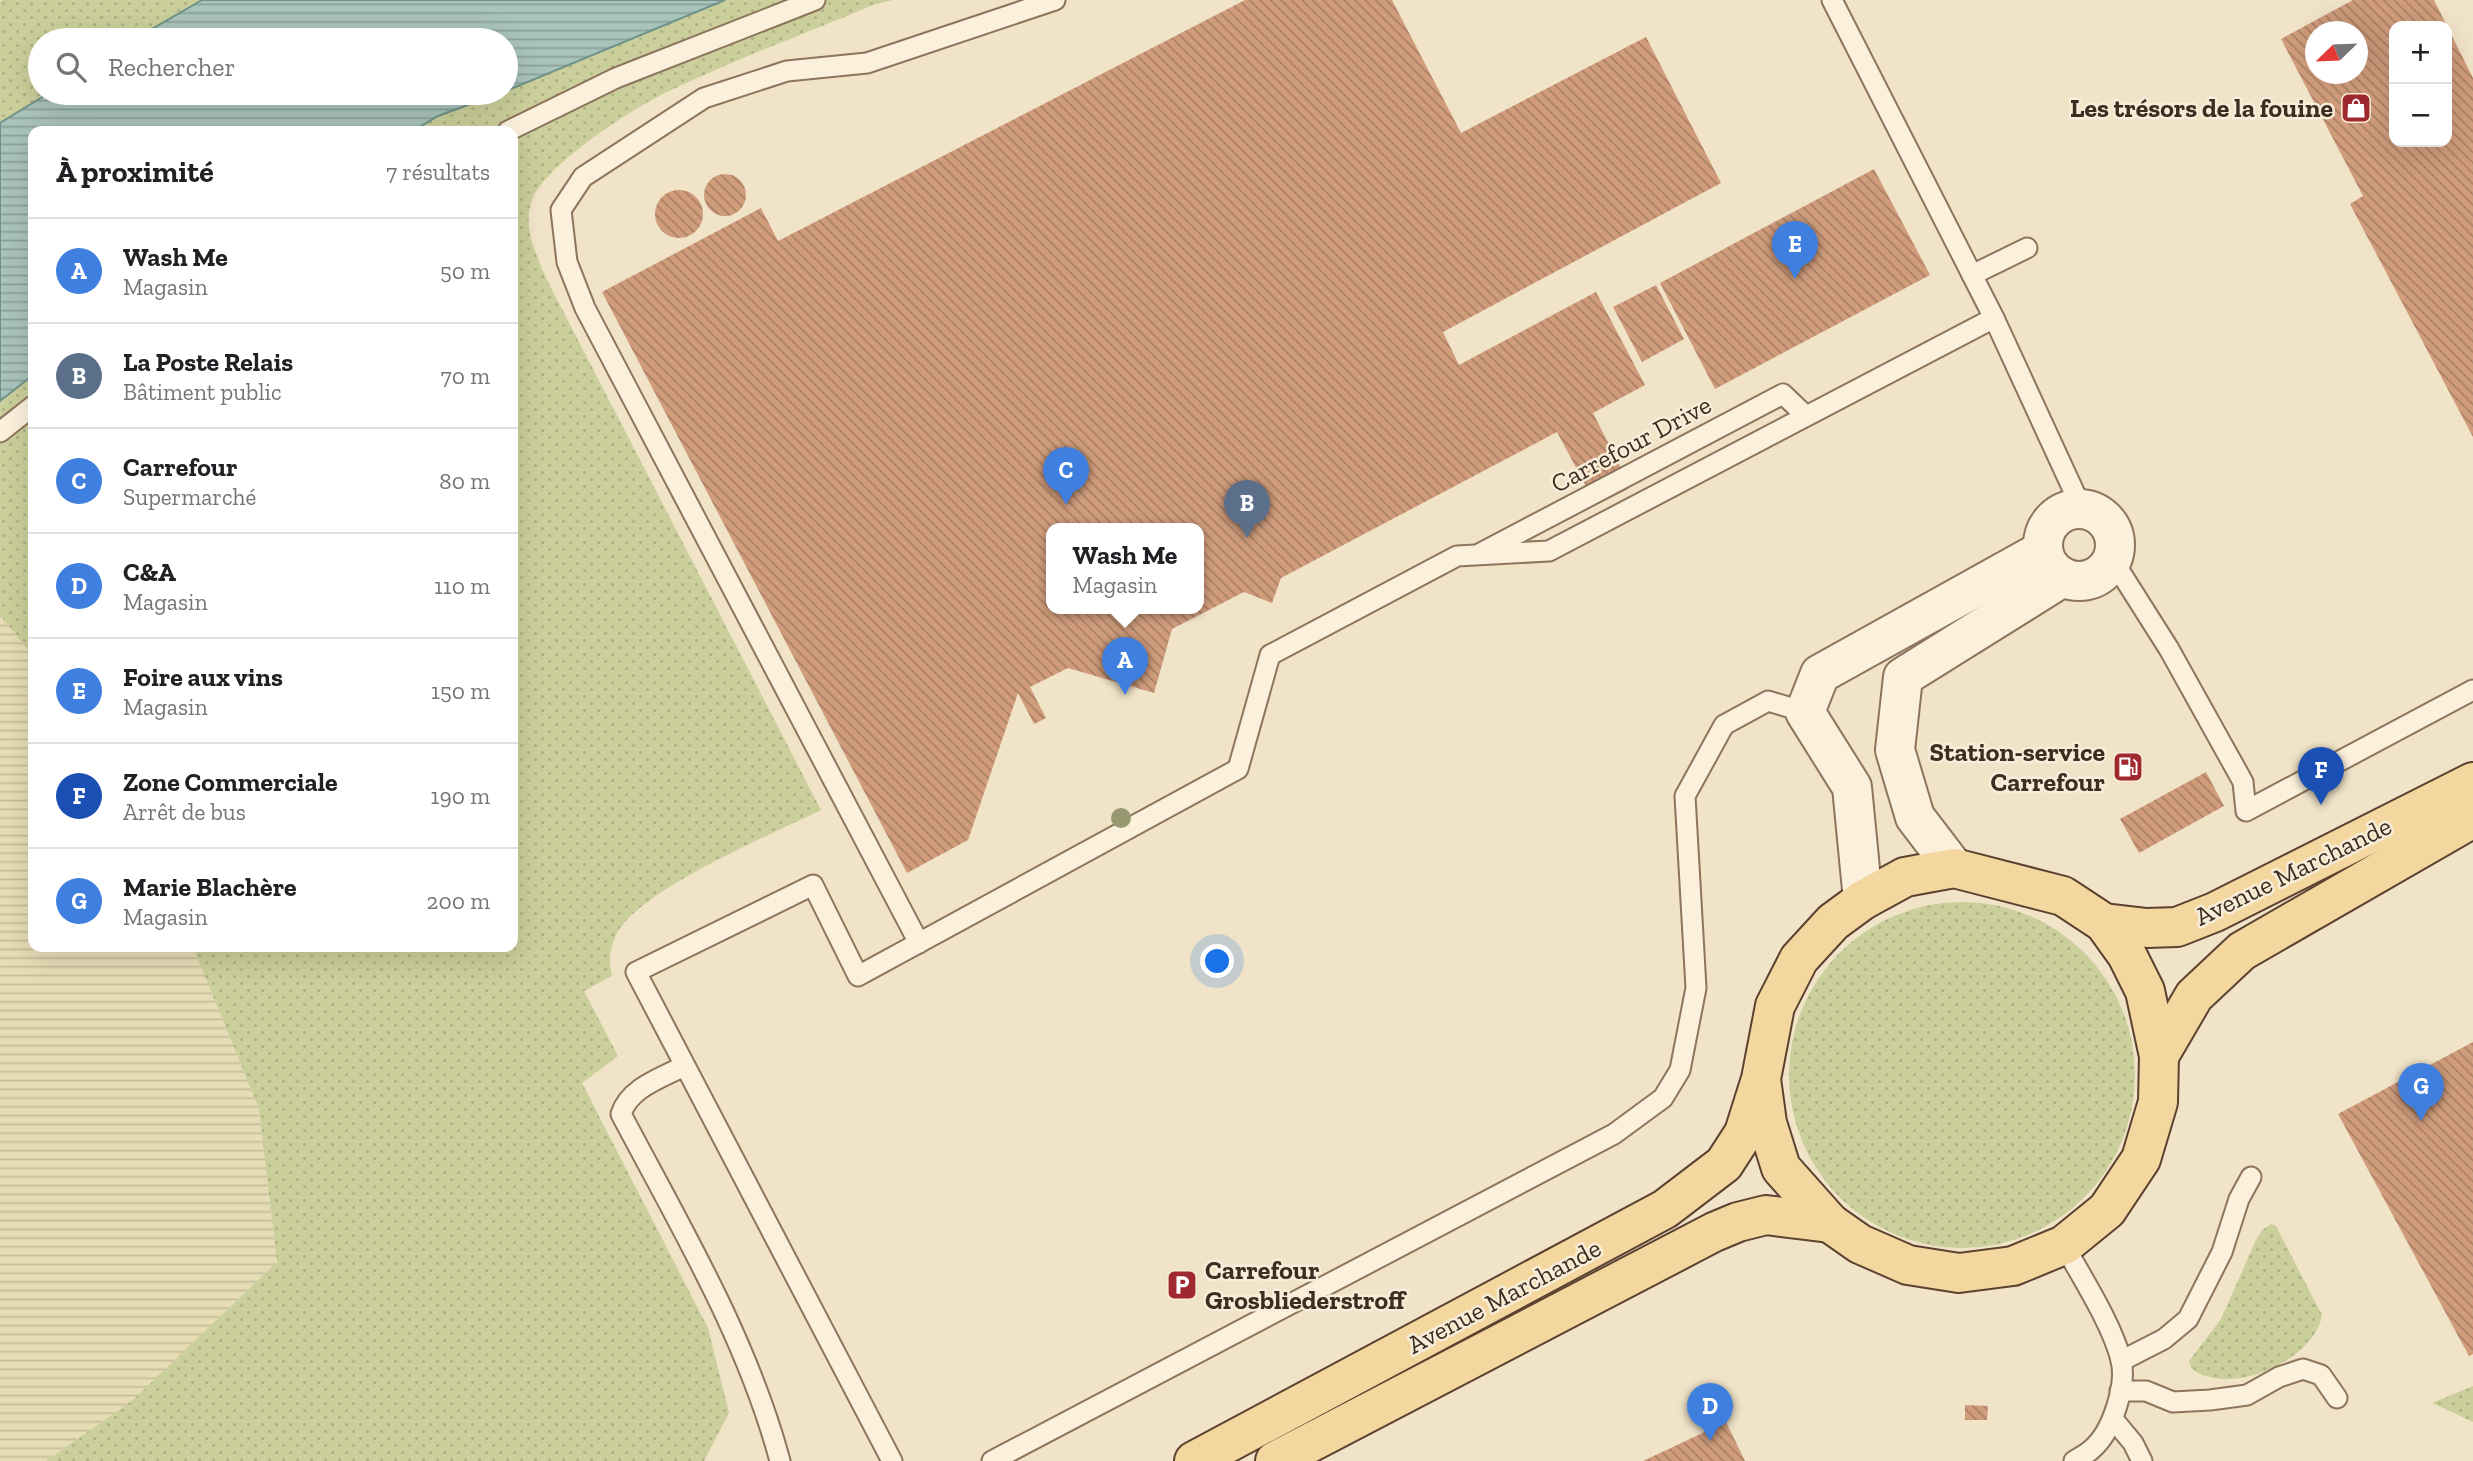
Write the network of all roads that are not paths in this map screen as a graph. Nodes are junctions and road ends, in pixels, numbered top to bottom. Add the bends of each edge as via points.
1 (815, 0) edge
2 (1055, 0) edge
3 (1832, 0) edge
4 (518, 126) edge
5 (2027, 248) dead end
6 (1972, 275) junction
7 (1994, 318) junction
8 (28, 410) edge
9 (1806, 416) junction
10 (0, 432) edge
11 (2082, 509) junction
12 (1476, 555) junction
13 (2112, 559) junction
14 (2053, 563) junction
15 (2473, 690) edge
16 (1805, 712) junction
17 (2473, 782) edge
18 (2473, 818) edge
19 (1954, 868) junction
20 (1863, 900) junction
21 (2105, 923) junction
22 (919, 943) junction
23 (2159, 1056) junction
24 (684, 1066) junction
25 (1761, 1079) junction
26 (2251, 1177) dead end
27 (1830, 1223) junction
28 (2064, 1245) junction
29 (2121, 1361) junction
30 (2120, 1391) junction
31 (2337, 1398) dead end
32 (2113, 1419) junction
33 (780, 1461) edge
34 (892, 1461) edge
35 (992, 1461) edge
36 (1194, 1461) edge
37 (1275, 1461) edge
38 (2074, 1461) edge
39 (2142, 1461) edge

1 - 4 lane via 616,78
2 - 22 lane via 867,64 787,71 704,98 583,177 561,210 567,262 585,308
3 - 6 lane
5 - 6 lane
6 - 7 lane
7 - 9 lane
7 - 11 lane
8 - 10 lane
9 - 12 lane via 1549,551
9 - 12 lane, Carrefour Drive via 1783,394
11 - 13 street via 2102,517 2110,526
11 - 14 street via 2052,520 2043,540
12 - 22 lane via 1457,556 1270,655 1238,769
13 - 14 street via 2097,576 2085,580 2074,580
13 - 15 lane via 2244,782 2246,811
14 - 16 street via 1820,674
14 - 19 street via 1903,677 1895,750 1915,817
16 - 20 street via 1852,787
16 - 35 lane via 1768,701 1724,725 1685,796 1696,988 1680,1070 1663,1098 1614,1134
17 - 21 main road, Avenue Marchande via 2177,927
18 - 23 main road, Avenue Marchande via 2242,951 2194,996
19 - 20 main road, Avenue Marchande via 1905,877
19 - 21 main road, Avenue Marchande via 2063,896
20 - 25 main road, Avenue Marchande via 1833,922 1799,959 1774,1006
21 - 23 main road, Avenue Marchande via 2145,991
22 - 24 lane via 858,976 813,885 636,972
23 - 28 main road, Avenue Marchande via 2158,1102 2141,1159 2106,1210
24 - 33 lane via 625,1100 621,1114 739,1346
24 - 34 lane
25 - 27 main road, Avenue Marchande via 1767,1123 1781,1168
25 - 36 main road, Avenue Marchande via 1744,1133 1724,1164 1665,1209
26 - 29 lane via 2222,1252 2188,1319 2164,1339
27 - 28 main road, Avenue Marchande via 1860,1244 1908,1265 1959,1273 2013,1266
27 - 37 main road, Avenue Marchande via 1766,1214 1714,1232
28 - 29 lane via 2101,1311
29 - 30 lane
30 - 31 lane via 2146,1391 2173,1402 2210,1400 2247,1395 2303,1369 2321,1375
30 - 32 lane
32 - 38 lane via 2094,1448
32 - 39 lane

